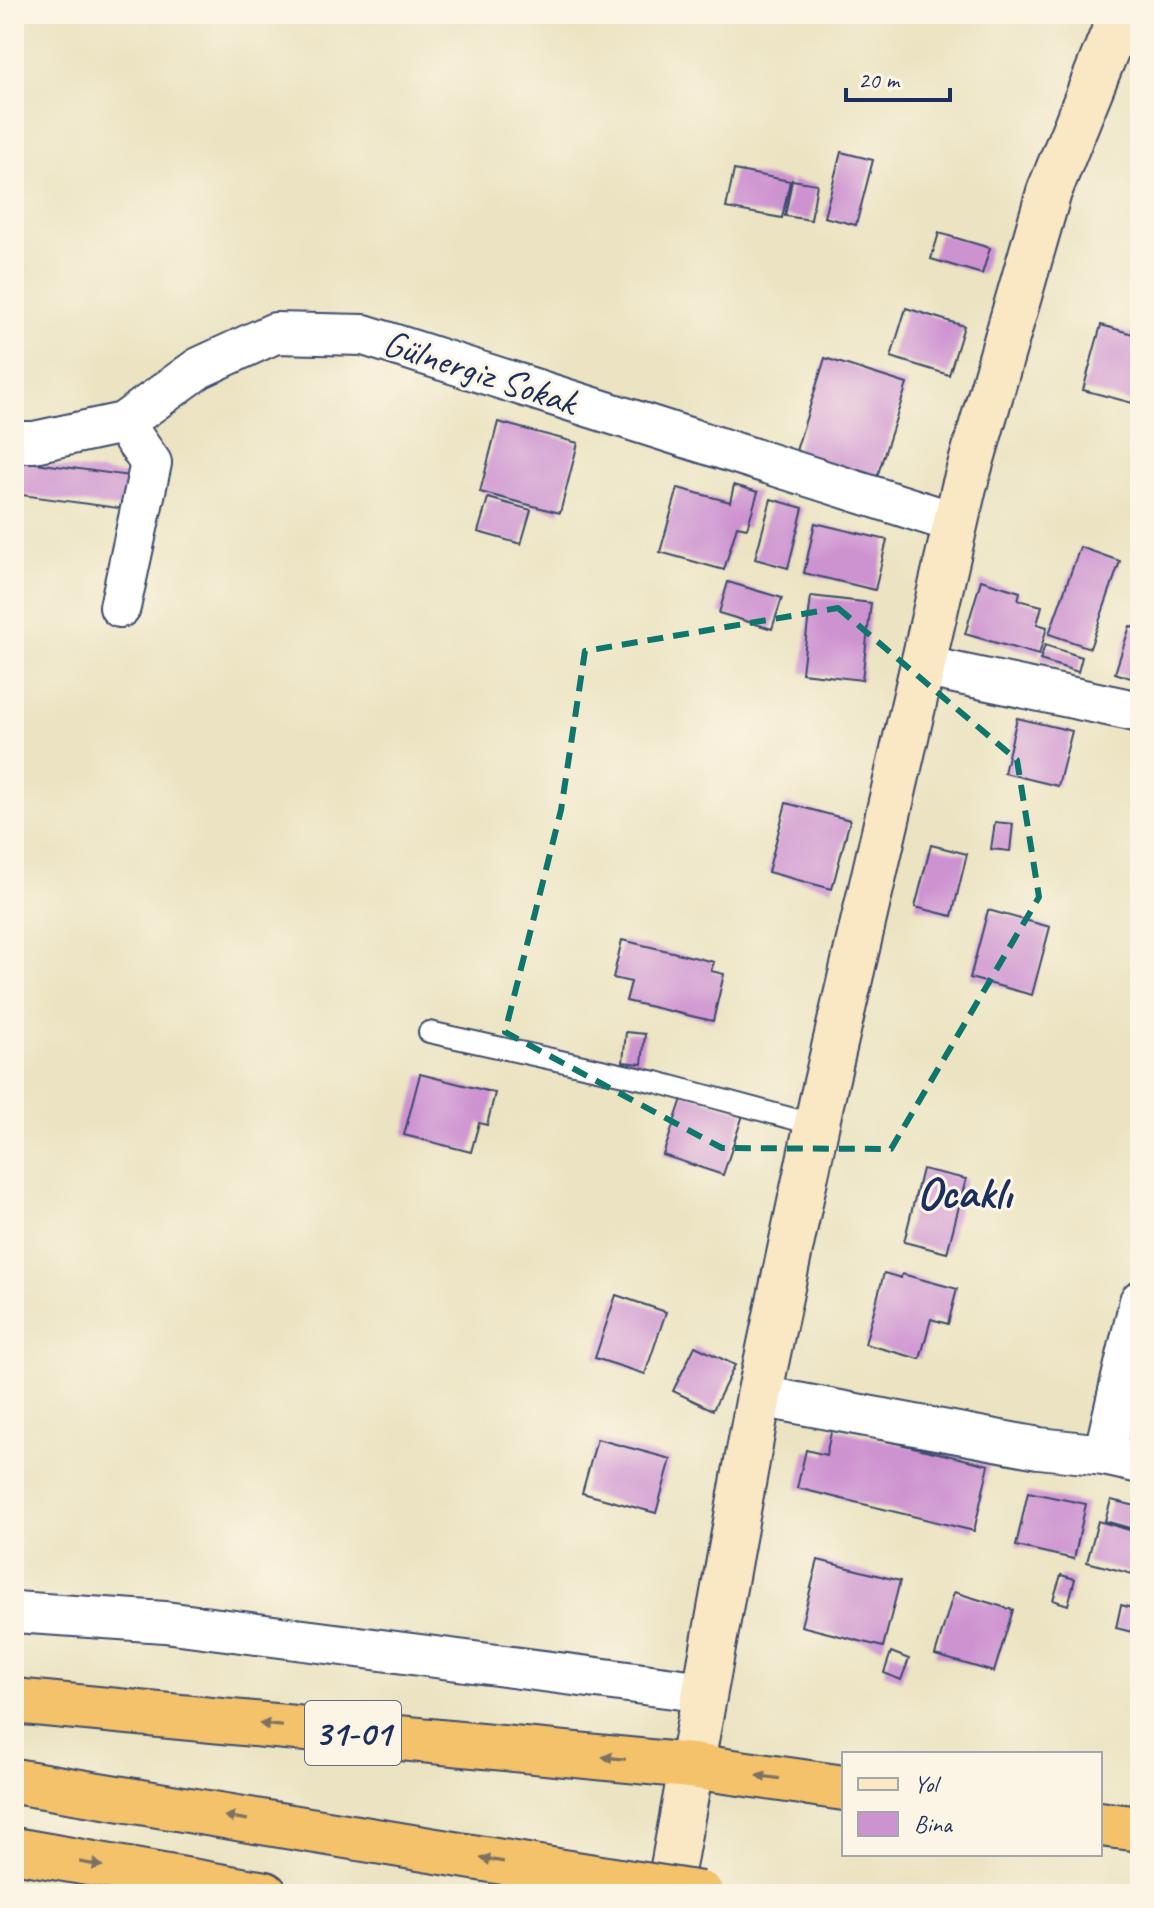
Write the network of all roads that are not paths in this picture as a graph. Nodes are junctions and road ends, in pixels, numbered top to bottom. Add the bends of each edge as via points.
1 (1121, 14) edge
2 (123, 423) junction
3 (14, 442) edge
4 (956, 523) junction
5 (120, 607) dead end
6 (922, 666) junction
7 (1140, 712) edge
8 (429, 1032) dead end
9 (816, 1125) junction
10 (1140, 1301) edge
11 (759, 1396) junction
12 (1122, 1459) edge
13 (14, 1612) edge
14 (705, 1692) junction
15 (14, 1701) edge
16 (691, 1766) junction
17 (14, 1781) edge
18 (842, 1788) edge
19 (1102, 1824) edge
20 (1140, 1829) edge
21 (14, 1850) edge
22 (265, 1894) edge
23 (668, 1894) edge
24 (701, 1894) edge

1 - 4 main road via 1049,192
2 - 3 street, Gülnergiz Sokak
2 - 4 street, Gülnergiz Sokak via 199,368 275,333 364,335
2 - 5 street via 151,463
4 - 6 main road
6 - 7 street
6 - 9 main road
8 - 9 lane via 656,1082
9 - 11 main road
10 - 12 street
11 - 12 street
11 - 14 main road
13 - 14 street via 165,1622
14 - 16 main road
16 -> 15 highway, 31-01
18 -> 16 highway
16 - 23 main road
24 -> 17 highway, bridge
19 - 20 highway
21 -> 22 highway

